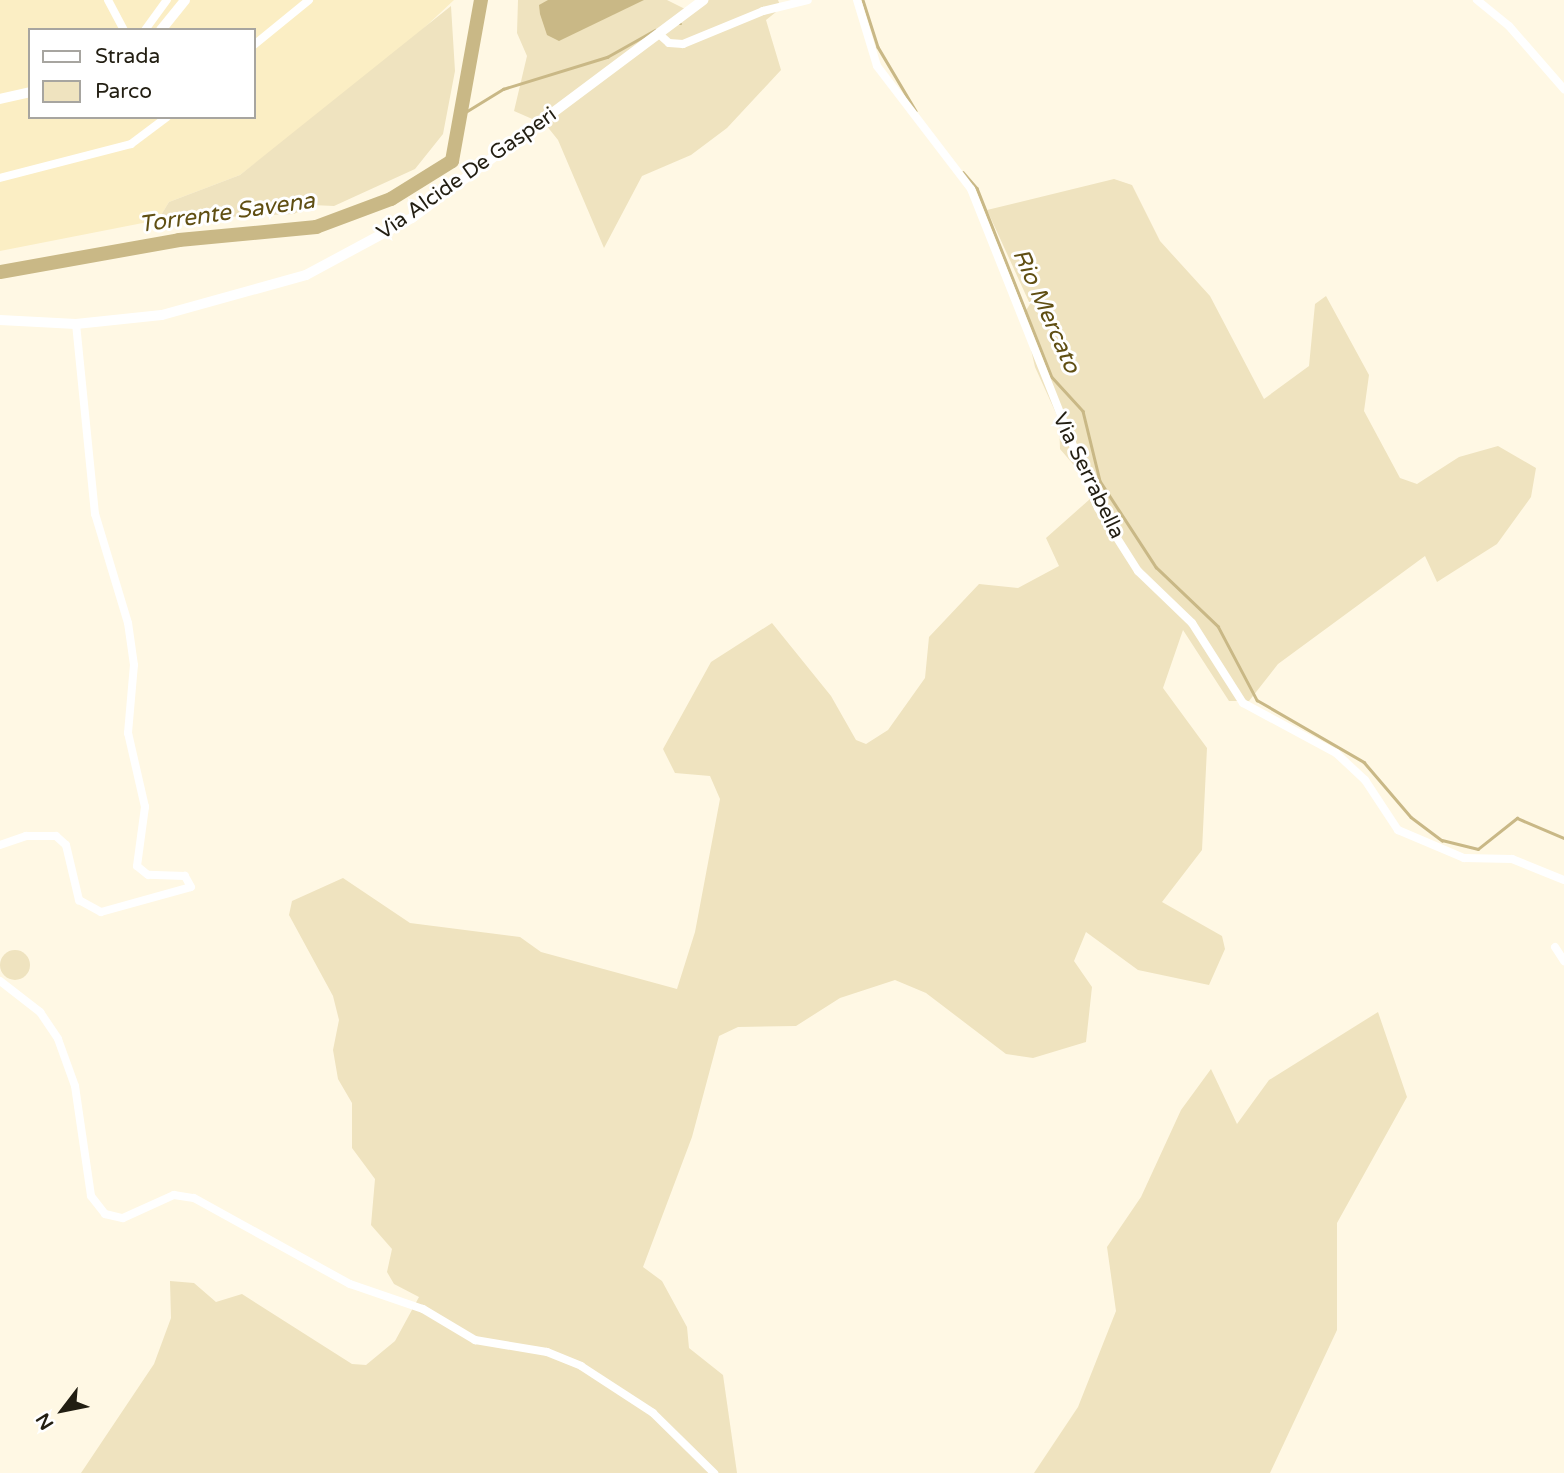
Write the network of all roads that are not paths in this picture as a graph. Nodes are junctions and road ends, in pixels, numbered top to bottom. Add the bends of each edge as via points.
1 (108, 0) edge
2 (167, 0) edge
3 (185, 0) edge
4 (309, 0) edge
5 (703, 0) edge
6 (808, 0) edge
7 (857, 0) edge
8 (1477, 0) edge
9 (123, 28) edge
10 (146, 28) edge
11 (163, 28) edge
12 (659, 34) junction
13 (256, 43) edge
14 (1564, 89) edge
15 (28, 92) edge
16 (0, 99) edge
17 (164, 119) edge
18 (0, 178) edge
19 (0, 320) edge
20 (76, 324) junction
21 (0, 845) edge
22 (1564, 880) edge
23 (1555, 947) dead end
24 (1564, 961) edge
25 (0, 981) edge
26 (714, 1473) edge

1 - 9 street
2 - 10 street
3 - 11 main road
4 - 13 street
5 - 12 main road, Via Alcide De Gasperi
6 - 12 street via 763,11 683,44 669,43
7 - 22 street, Via Serrabella via 877,66 971,189 1098,508 1138,571 1192,623 1243,703 1336,753 1365,780 1398,830 1464,858 1512,859
8 - 14 street via 1509,26
12 - 20 main road, Via Alcide De Gasperi via 484,167 358,250 242,297 162,315
15 - 16 main road
17 - 18 street via 131,144
19 - 20 main road, Via Alcide De Gasperi
20 - 21 street via 95,514 128,623 134,665 128,733 145,807 137,866 148,874 185,876 191,887 101,912 79,900 66,845 57,836 26,836
23 - 24 street
25 - 26 street via 54,1031 75,1086 91,1196 105,1214 123,1219 174,1195 194,1198 350,1284 423,1309 475,1340 561,1356 653,1413

